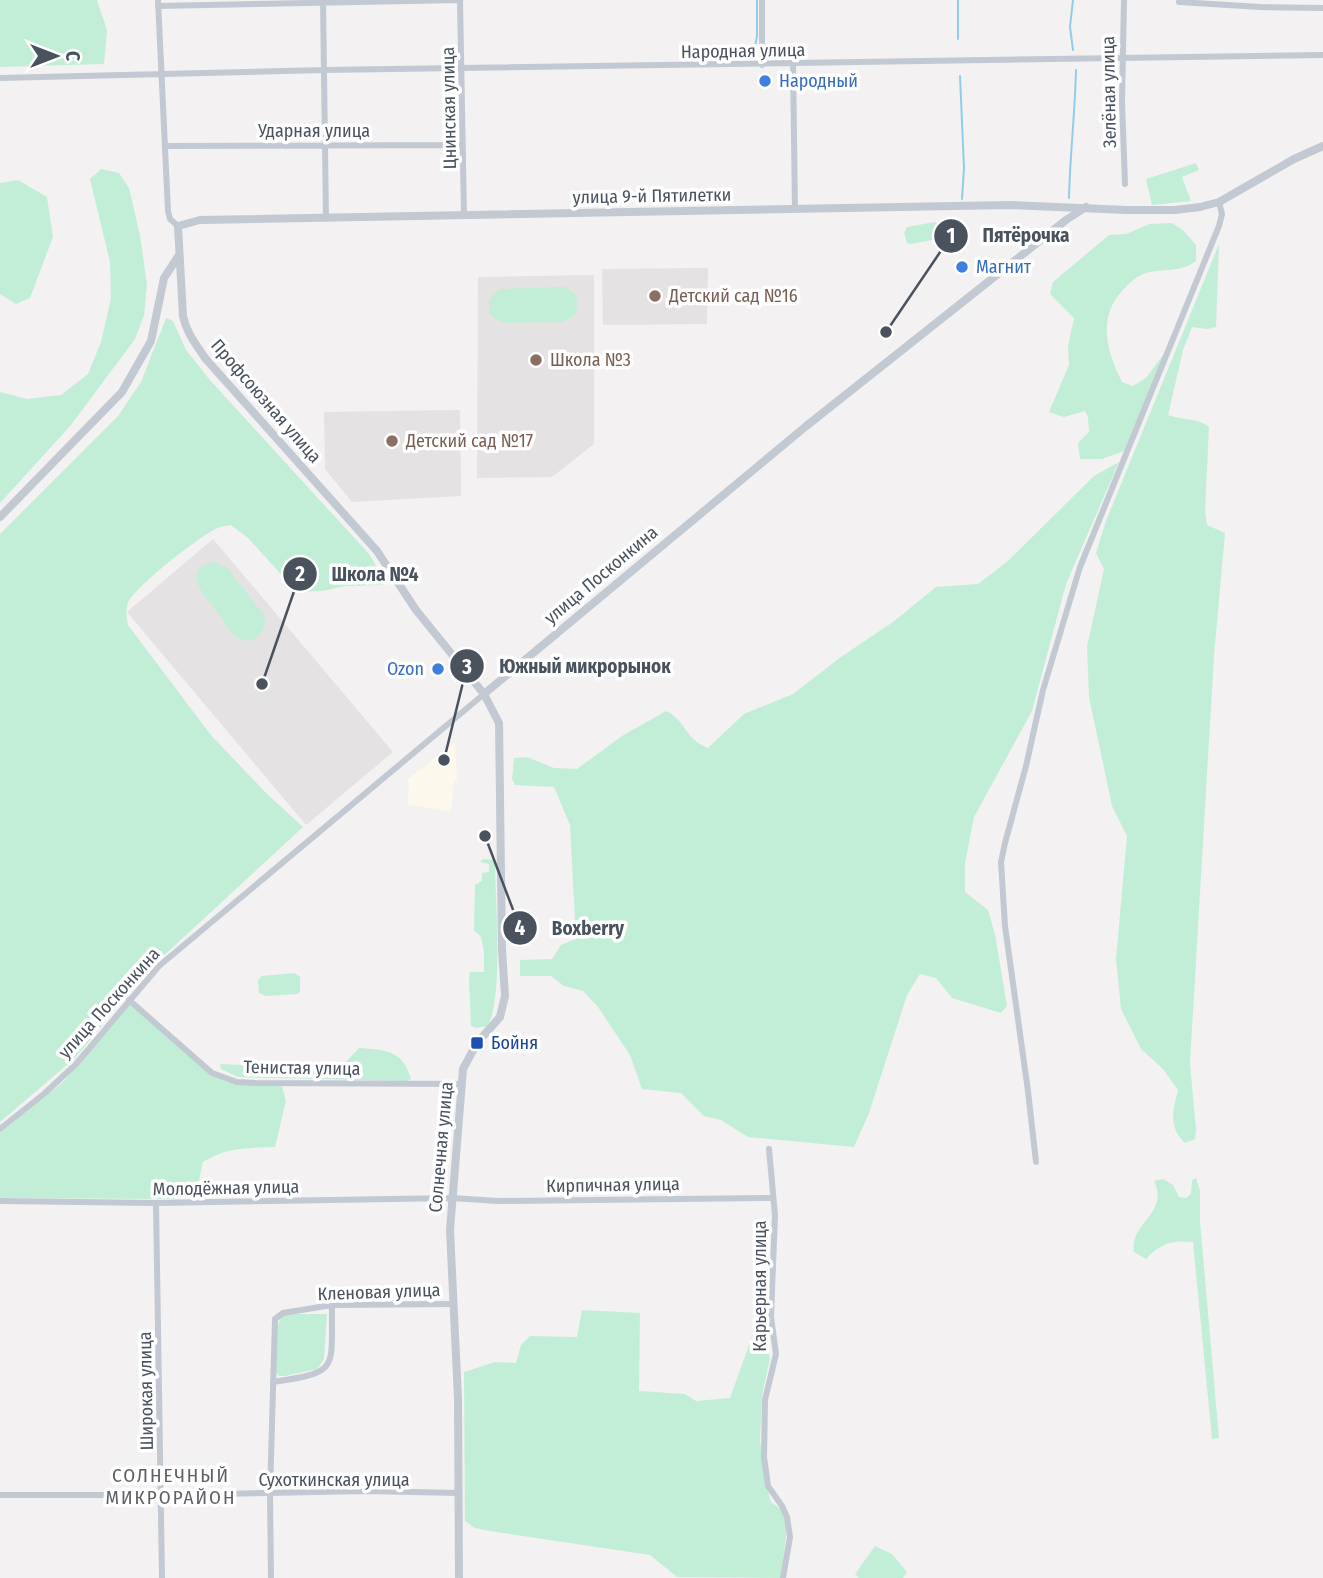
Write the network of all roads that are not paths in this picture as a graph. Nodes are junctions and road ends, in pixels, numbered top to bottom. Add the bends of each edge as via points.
1 (460, 0) edge
2 (762, 0) edge
3 (1124, 0) edge
4 (323, 1) edge
5 (1179, 2) dead end
6 (158, 3) edge
7 (1323, 8) edge
8 (1323, 55) edge
9 (1122, 57) junction
10 (793, 64) junction
11 (762, 65) junction
12 (463, 69) junction
13 (324, 70) junction
14 (163, 75) junction
15 (0, 78) edge
16 (326, 145) junction
17 (463, 145) junction
18 (166, 146) junction
19 (1323, 146) edge
20 (1125, 184) dead end
21 (1219, 202) junction
22 (1086, 207) junction
23 (795, 209) junction
24 (464, 215) junction
25 (326, 218) junction
26 (178, 226) junction
27 (178, 255) junction
28 (0, 517) edge
29 (484, 694) junction
30 (129, 1000) junction
31 (461, 1084) junction
32 (0, 1129) edge
33 (769, 1149) dead end
34 (1036, 1162) dead end
35 (452, 1198) junction
36 (774, 1198) junction
37 (0, 1201) edge
38 (156, 1203) junction
39 (452, 1304) junction
40 (332, 1305) junction
41 (273, 1382) junction
42 (459, 1493) junction
43 (270, 1494) junction
44 (0, 1495) edge
45 (162, 1495) junction
46 (162, 1578) edge
47 (271, 1578) edge
48 (459, 1578) edge
49 (783, 1578) edge

1 - 4 street
1 - 12 street, Цнинская улица
2 - 11 street
3 - 9 street, Зелёная улица
4 - 6 street
4 - 13 street
5 - 7 street
6 - 14 street, Профсоюзная улица
8 - 9 street, Народная улица
9 - 10 street, Народная улица
9 - 20 street, Зелёная улица
10 - 11 street, Народная улица
10 - 23 street
11 - 12 street, Народная улица
12 - 13 street, Народная улица
12 - 17 street, Цнинская улица
13 - 14 street, Народная улица
13 - 16 street
14 - 15 street, Народная улица
14 - 18 street, Профсоюзная улица
16 - 17 street, Ударная улица
16 - 18 street, Ударная улица
16 - 25 street
17 - 24 street, Цнинская улица
18 - 26 street, Профсоюзная улица via 168,211
19 - 21 street, улица 9-й Пятилетки
21 - 22 street, улица 9-й Пятилетки via 1186,209
21 - 34 street via 1219,226 1080,567 1043,690 1001,862
22 - 23 street, улица 9-й Пятилетки
22 - 29 street, улица Посконкина via 804,427
23 - 24 street, улица 9-й Пятилетки
24 - 25 street, улица 9-й Пятилетки
25 - 26 street, улица 9-й Пятилетки via 200,220
26 - 27 street, Профсоюзная улица
27 - 28 street via 163,278 150,341 122,392
27 - 29 street, Профсоюзная улица via 185,324 205,358 377,551 416,610
29 - 30 street, улица Посконкина via 159,965
29 - 31 street, Солнечная улица via 499,723 505,996 497,1022 466,1061
30 - 31 street, Тенистая улица via 212,1073 226,1079
30 - 32 street, улица Посконкина via 68,1072
31 - 35 street, Солнечная улица
33 - 36 street, Карьерная улица
35 - 36 street, Кирпичная улица
35 - 38 street, Молодёжная улица
35 - 39 street, Солнечная улица
36 - 49 street, Карьерная улица via 771,1317 776,1354 765,1400 764,1457 768,1486 787,1517 790,1537
37 - 38 street, Молодёжная улица
38 - 45 street, Широкая улица
39 - 40 street, Кленовая улица
39 - 42 street, Солнечная улица
40 - 41 street via 331,1360 322,1372
40 - 41 street, Кленовая улица via 283,1313 275,1319
41 - 43 street, Кленовая улица
42 - 43 street, Сухоткинская улица
42 - 48 street, Солнечная улица
43 - 45 street, Сухоткинская улица
43 - 47 street, Кленовая улица
44 - 45 street, Сухоткинская улица
45 - 46 street, Широкая улица

